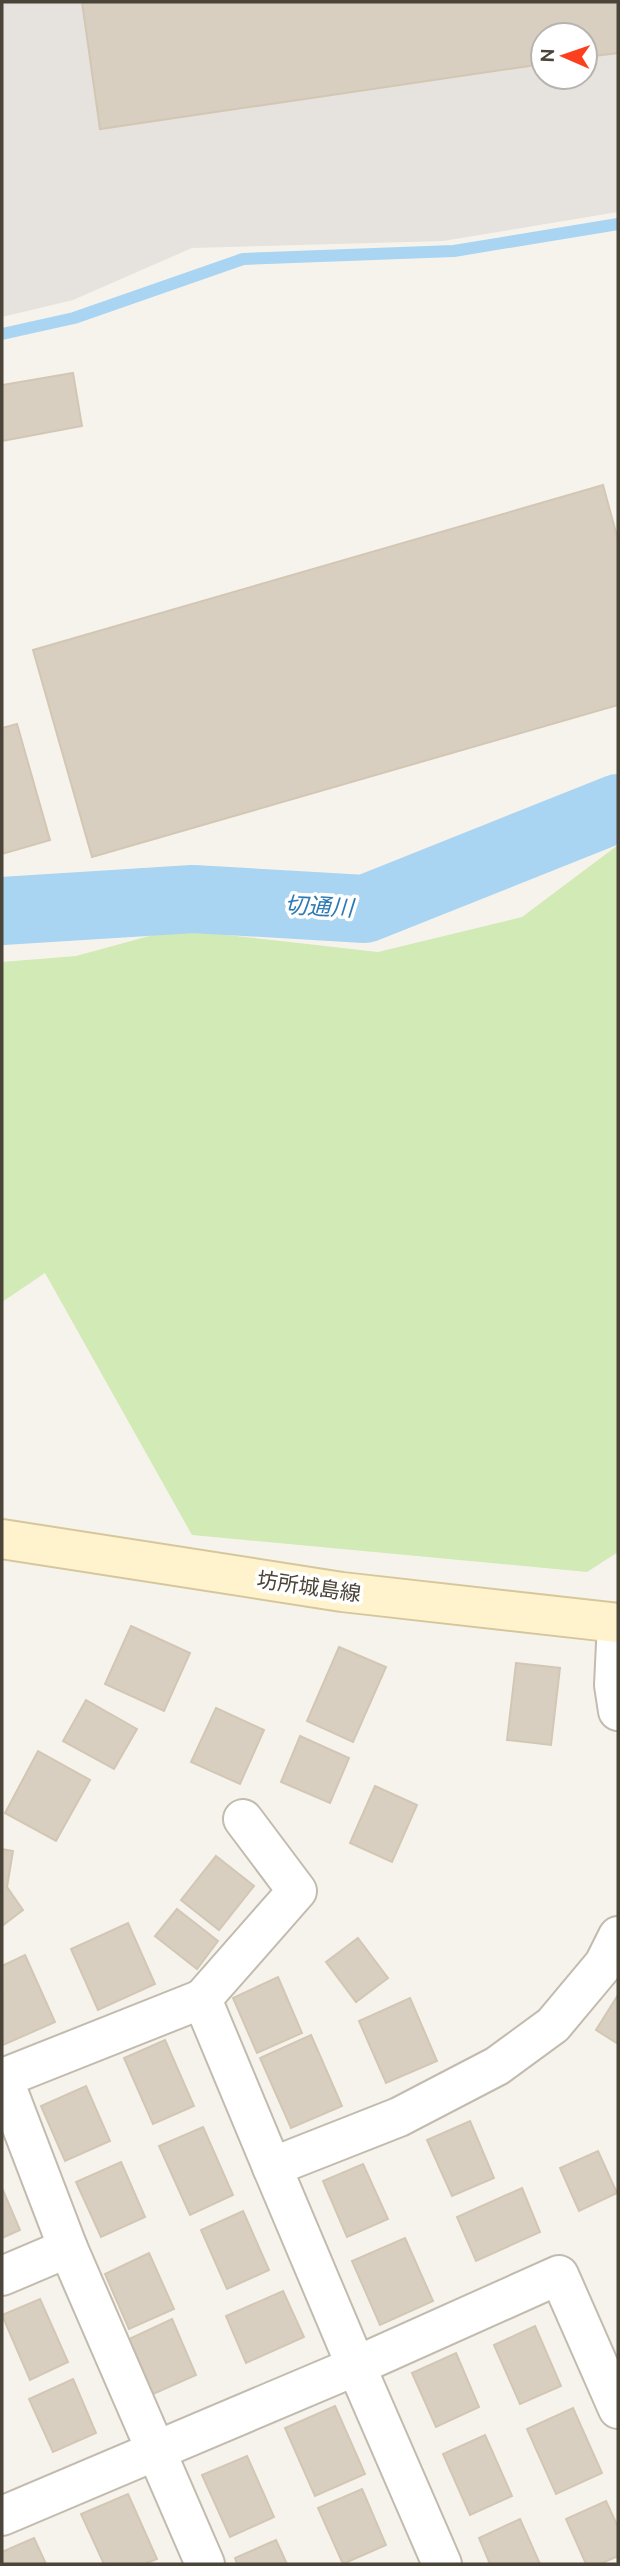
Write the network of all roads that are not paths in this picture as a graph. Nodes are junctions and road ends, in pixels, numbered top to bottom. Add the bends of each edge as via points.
1 (2, 1539) edge
2 (617, 1623) edge
3 (618, 1711) edge
4 (243, 1819) dead end
5 (618, 1936) edge
6 (202, 1999) junction
7 (272, 2167) junction
8 (68, 2248) junction
9 (2, 2276) edge
10 (356, 2365) junction
11 (618, 2409) edge
12 (156, 2451) junction
13 (2, 2516) edge
14 (205, 2564) edge
15 (442, 2564) edge

1 - 2 main road, 坊所城島線 via 342,1592
2 - 3 street via 614,1685
4 - 6 street via 297,1892
5 - 7 street via 604,1964 554,2025 497,2066 399,2117
6 - 7 street
6 - 8 street via 3,2078
7 - 10 street
8 - 9 street
8 - 12 street
10 - 11 street via 559,2275
10 - 12 street
10 - 15 street
12 - 13 street
12 - 14 street

